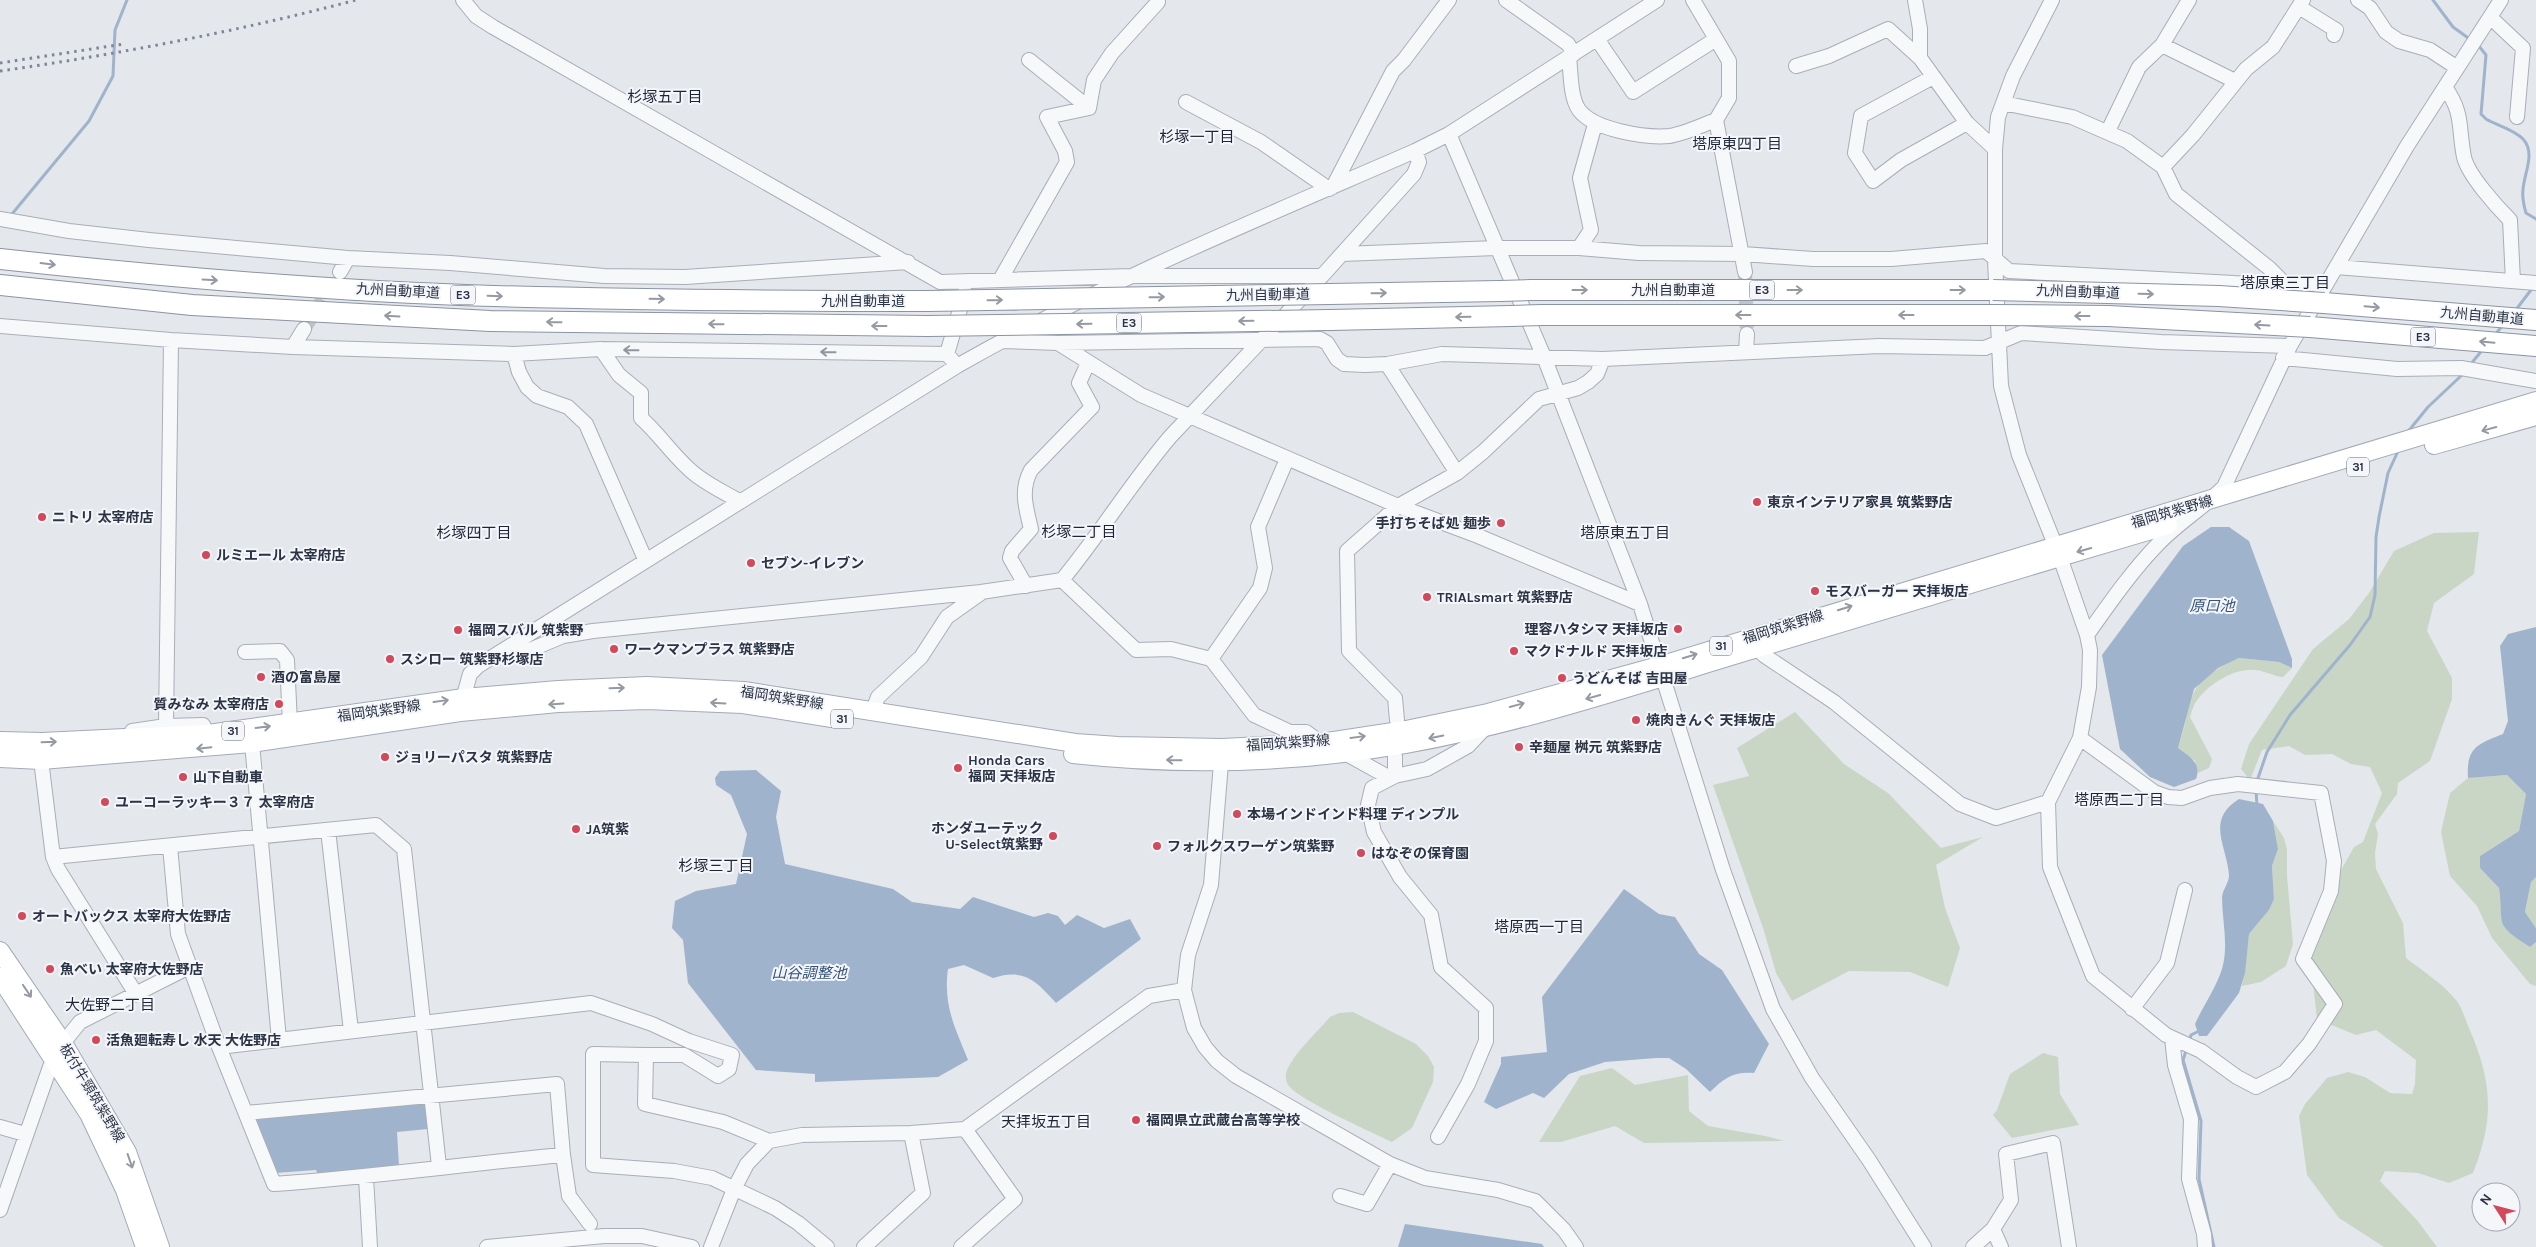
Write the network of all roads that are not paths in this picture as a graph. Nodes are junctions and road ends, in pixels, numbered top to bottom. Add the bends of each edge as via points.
1 (463, 0) edge
2 (1449, 0) edge
3 (1506, 0) edge
4 (1657, 0) edge
5 (1693, 0) edge
6 (1916, 0) edge
7 (2052, 0) edge
8 (2189, 0) edge
9 (2358, 0) edge
10 (2501, 0) edge
11 (1158, 2) dead end
12 (2301, 4) edge
13 (2490, 17) junction
14 (2334, 35) dead end
15 (1597, 39) junction
16 (1716, 39) junction
17 (2162, 45) junction
18 (1571, 56) junction
19 (1920, 58) junction
20 (1029, 60) dead end
21 (1796, 66) dead end
22 (2456, 67) junction
23 (1933, 77) junction
24 (2235, 81) junction
25 (2445, 86) junction
26 (1186, 102) dead end
27 (2003, 103) junction
28 (1089, 108) junction
29 (2517, 117) dead end
30 (1716, 120) junction
31 (1967, 123) junction
32 (1595, 124) junction
33 (2108, 131) junction
34 (1449, 134) junction
35 (1994, 149) junction
36 (1415, 151) junction
37 (2163, 167) junction
38 (1331, 188) junction
39 (0, 219) edge
40 (1496, 248) junction
41 (1579, 248) junction
42 (1342, 254) junction
43 (1743, 254) junction
44 (348, 258) junction
45 (0, 259) edge
46 (1995, 260) junction
47 (908, 262) junction
48 (2336, 267) junction
49 (340, 272) tunnel mouth
50 (1745, 272) tunnel mouth
51 (1131, 276) junction
52 (1000, 280) junction
53 (968, 281) junction
54 (2513, 281) junction
55 (2536, 283) edge
56 (2285, 284) junction
57 (0, 285) edge
58 (1326, 285) junction
59 (2325, 294) junction
60 (2536, 320) edge
61 (0, 326) edge
62 (304, 329) tunnel mouth
63 (1747, 334) tunnel mouth
64 (171, 340) junction
65 (1000, 341) junction
66 (1260, 341) junction
67 (1058, 343) junction
68 (1999, 343) junction
69 (2536, 346) edge
70 (293, 347) junction
71 (601, 349) junction
72 (1746, 352) junction
73 (2287, 352) junction
74 (514, 354) junction
75 (947, 354) junction
76 (1544, 357) junction
77 (1603, 359) junction
78 (1088, 363) junction
79 (1387, 364) junction
80 (957, 366) junction
81 (2536, 381) edge
82 (1558, 392) junction
83 (2536, 401) edge
84 (1190, 416) junction
85 (2536, 416) edge
86 (1287, 459) junction
87 (1457, 473) junction
88 (739, 501) junction
89 (2210, 501) junction
90 (1398, 506) junction
91 (2181, 522) junction
92 (2057, 551) junction
93 (645, 559) junction
94 (1062, 580) junction
95 (1026, 586) junction
96 (981, 592) junction
97 (1640, 604) junction
98 (2087, 635) junction
99 (517, 642) junction
100 (1756, 648) junction
101 (245, 652) dead end
102 (1211, 659) junction
103 (1661, 672) junction
104 (462, 705) junction
105 (872, 713) junction
106 (1397, 720) dead end
107 (290, 724) junction
108 (166, 726) junction
109 (1487, 726) junction
110 (208, 734) junction
111 (118, 738) junction
112 (2080, 738) junction
113 (0, 741) edge
114 (252, 743) junction
115 (1321, 743) junction
116 (1343, 752) junction
117 (1222, 754) junction
118 (1395, 756) dead end
119 (0, 758) edge
120 (41, 760) junction
121 (1393, 777) junction
122 (2048, 802) junction
123 (328, 830) junction
124 (261, 837) junction
125 (170, 846) junction
126 (53, 857) junction
127 (2185, 890) dead end
128 (0, 951) edge
129 (189, 967) junction
130 (0, 977) edge
131 (1184, 990) junction
132 (136, 994) junction
133 (2132, 1009) junction
134 (424, 1023) junction
135 (351, 1032) junction
136 (2172, 1038) junction
137 (279, 1040) junction
138 (219, 1047) junction
139 (59, 1051) junction
140 (646, 1055) junction
141 (431, 1096) junction
142 (246, 1113) junction
143 (0, 1127) edge
144 (965, 1129) junction
145 (911, 1133) junction
146 (25, 1134) junction
147 (1438, 1136) dead end
148 (769, 1141) junction
149 (563, 1155) junction
150 (1390, 1164) junction
151 (439, 1166) junction
152 (366, 1177) junction
153 (734, 1189) junction
154 (1340, 1196) dead end
155 (0, 1210) edge
156 (590, 1224) dead end
157 (1993, 1229) junction
158 (145, 1247) edge
159 (160, 1247) edge
160 (370, 1247) edge
161 (486, 1247) edge
162 (692, 1247) edge
163 (712, 1247) edge
164 (827, 1247) edge
165 (864, 1247) edge
166 (961, 1247) edge
167 (1576, 1247) edge
168 (1924, 1247) edge
169 (1973, 1247) edge
170 (2001, 1247) edge
171 (2069, 1247) edge
172 (2205, 1247) edge

1 - 47 street via 476,16 493,27
2 - 38 street via 1393,71
3 - 18 street via 1568,44
4 - 15 street
5 - 16 street
6 - 19 street
7 - 27 street via 2013,76
8 - 17 street
9 - 22 street via 2370,8 2386,32 2399,41 2430,50
10 - 13 street
11 - 28 street via 1112,53 1094,80
12 - 14 street via 2336,30
12 - 24 street via 2273,47
13 - 22 street
13 - 29 street via 2523,48
15 - 16 street via 1634,92
15 - 18 street
16 - 30 street via 1729,61 1729,98
17 - 24 street
17 - 33 street via 2139,67
18 - 32 street via 1576,103
18 - 34 street
19 - 21 street via 1888,29 1829,56
19 - 23 street
20 - 28 street
22 - 25 street
23 - 31 street
23 - 31 street via 1861,116 1855,153 1873,180 1901,160
24 - 37 street
25 - 48 street
25 - 54 street via 2454,101 2462,129 2464,159 2491,201 2510,220
26 - 38 street via 1261,142
27 - 33 street via 2072,117
27 - 35 street
28 - 52 street via 1047,117 1065,151 1067,162
30 - 32 street via 1671,136 1629,133
30 - 43 street
31 - 35 street
32 - 41 street via 1580,178 1591,230
33 - 37 street via 2127,140
34 - 36 street
34 - 40 street
35 - 46 street
36 - 38 street
36 - 42 street via 1419,162 1414,174
37 - 56 street via 2176,194
38 - 51 street
39 - 44 street via 69,231
40 - 41 street
40 - 42 street
40 - 76 street
41 - 43 street via 1639,253
42 - 58 street
43 - 46 street via 1813,259 1891,259 1986,251
43 - 50 street
44 - 47 street via 604,276 685,277
44 - 49 street
45 -> 58 highway, 九州自動車道 / E3, bridge via 198,279 492,296 928,301
46 - 56 street via 2009,271
46 - 68 street
47 - 53 street via 940,282
48 - 54 street
48 - 59 street
51 - 52 street
51 - 58 street
51 - 65 street
52 - 53 street
53 - 75 street
54 - 55 street
56 - 59 street
69 -> 57 highway, 九州自動車道 / E3, bridge via 2310,327 2108,316 1543,315 928,326 490,321 192,305
58 -> 59 highway, 九州自動車道 / E3, bridge via 1500,291 1993,290 2219,296
58 - 66 street
59 -> 60 highway, 九州自動車道 / E3
59 - 73 street
61 - 64 street
62 - 70 street
63 - 72 street
64 - 70 street
64 - 108 street
65 - 67 street
65 - 80 street
66 - 67 street
66 - 79 street via 1320,339 1344,364
66 - 84 street
67 - 78 street
68 - 72 street via 1985,348 1880,346
68 - 73 street via 2020,333
68 - 92 street via 2006,411 2019,455
70 - 74 street
71 - 74 street
75 -> 71 street
71 - 88 street via 619,375 641,393 641,418 688,469
72 - 77 street
73 - 81 street via 2397,369 2461,368
73 - 89 street via 2224,486
74 - 93 street via 527,387 537,396 568,407 586,424
75 - 80 street
76 - 77 street
76 - 79 street via 1442,354
76 - 82 street
77 - 82 street via 1597,374 1588,382 1578,388
78 - 84 street via 1141,395
78 - 95 street via 1079,383 1092,407 1025,480 1024,495 1031,529 1010,558
79 - 87 street
80 - 88 street
82 - 87 street via 1539,399
82 - 97 street
83 - 89 main road, 福岡筑紫野線 / 31
84 - 86 street
84 - 94 street via 1150,460
85 -> 91 main road, 福岡筑紫野線 / 31
86 - 90 street
86 - 102 street via 1258,527 1264,568 1260,588
87 - 90 street
88 - 93 street
89 - 91 street
89 - 92 main road, 福岡筑紫野線 / 31
90 - 97 street
90 - 106 street via 1347,551 1349,651 1395,698
91 -> 92 main road, 福岡筑紫野線 / 31
91 - 98 street via 2127,580
92 - 98 street
92 - 100 main road, 福岡筑紫野線 / 31
103 -> 92 main road, 福岡筑紫野線 / 31
93 - 99 street
94 - 95 street
94 - 102 street via 1136,650 1171,648
95 - 96 street
96 - 99 street via 593,630 563,636 530,650
96 - 105 street via 947,617 921,657 878,697
97 - 103 street
98 - 112 street via 2090,680
99 - 104 street via 473,670
100 - 103 main road, 福岡筑紫野線 / 31
100 - 122 street via 1834,702 1960,804 1996,818
101 - 107 street via 280,651 287,660
102 - 115 street via 1254,715 1290,732 1306,732
103 -> 109 main road, 福岡筑紫野線 / 31
115 -> 103 main road, 福岡筑紫野線 / 31 via 1488,713
103 - 168 street via 1722,870 1772,1008 1793,1048
104 -> 105 main road, 福岡筑紫野線 / 31 via 558,690 647,686 744,691
107 -> 104 main road, 福岡筑紫野線 / 31
104 - 114 main road, 福岡筑紫野線 / 31
117 -> 104 main road, 福岡筑紫野線 / 31 via 1117,759 743,704 647,700
105 - 117 main road, 福岡筑紫野線 / 31 via 1075,743
110 -> 107 main road, 福岡筑紫野線 / 31
108 - 110 street via 203,726
108 - 111 street via 131,731
109 -> 116 main road, 福岡筑紫野線 / 31 via 1406,744
109 - 121 street via 1468,746 1427,770
110 - 111 main road, 福岡筑紫野線 / 31
113 -> 111 main road, 福岡筑紫野線 / 31
112 - 122 street
112 - 136 street via 2154,792 2168,797 2182,798 2210,788 2238,784 2322,793 2334,861 2331,891 2303,959 2335,1004 2309,1044 2285,1072 2256,1087 2201,1051
114 -> 120 main road, 福岡筑紫野線 / 31
114 - 124 street
115 - 117 main road, 福岡筑紫野線 / 31
116 - 117 main road, 福岡筑紫野線 / 31
116 - 121 street
117 - 131 street via 1211,885 1188,955
118 - 121 street
119 - 120 main road, 福岡筑紫野線 / 31
120 - 126 street
121 - 147 street via 1372,788 1370,793 1368,812 1374,832 1400,878 1431,916 1441,967 1486,1008 1486,1041 1468,1084
122 - 133 street via 2050,867 2082,952 2093,976
123 - 124 street
123 - 134 street via 376,825 404,849
123 - 135 street
124 - 125 street
124 - 137 street
125 - 126 street
125 - 129 street via 178,934
126 - 132 street
127 - 133 street via 2167,963
128 -> 139 main road, 板付牛頸筑紫野線
129 - 132 street
129 - 138 street
130 - 139 main road, 板付牛頸筑紫野線
131 - 144 street via 1149,996
131 - 150 street via 1194,1028 1216,1061 1236,1076
132 - 139 street via 80,1022
133 - 136 street
134 - 135 street
134 - 140 street via 591,1002 689,1041 732,1054 729,1069 718,1076 684,1055
134 - 141 street
135 - 137 street
136 - 172 street via 2191,1119 2189,1179
137 - 138 street
138 - 142 street
139 - 146 street
139 - 158 main road, 板付牛頸筑紫野線 via 124,1190
139 -> 159 main road, 板付牛頸筑紫野線 via 127,1152
140 - 148 street via 645,1104 722,1122
140 - 153 street via 593,1054 593,1165 674,1171 712,1178
141 - 142 street
141 - 149 street via 557,1084
141 - 151 street
142 - 152 street via 274,1184
143 - 146 street
144 - 145 street
144 - 166 street via 1015,1199
145 - 148 street via 802,1135
145 - 165 street via 923,1193
146 - 155 street
148 - 153 street via 747,1164
149 - 151 street
149 - 156 street via 569,1196
150 - 154 street via 1367,1204
150 - 167 street via 1426,1178 1498,1190 1535,1201
151 - 152 street
152 - 160 street
153 - 163 street
153 - 164 street via 775,1208
157 - 169 street
157 - 170 street
157 - 171 street via 2011,1200 2006,1154 2053,1144
161 - 162 street via 604,1236 642,1236

